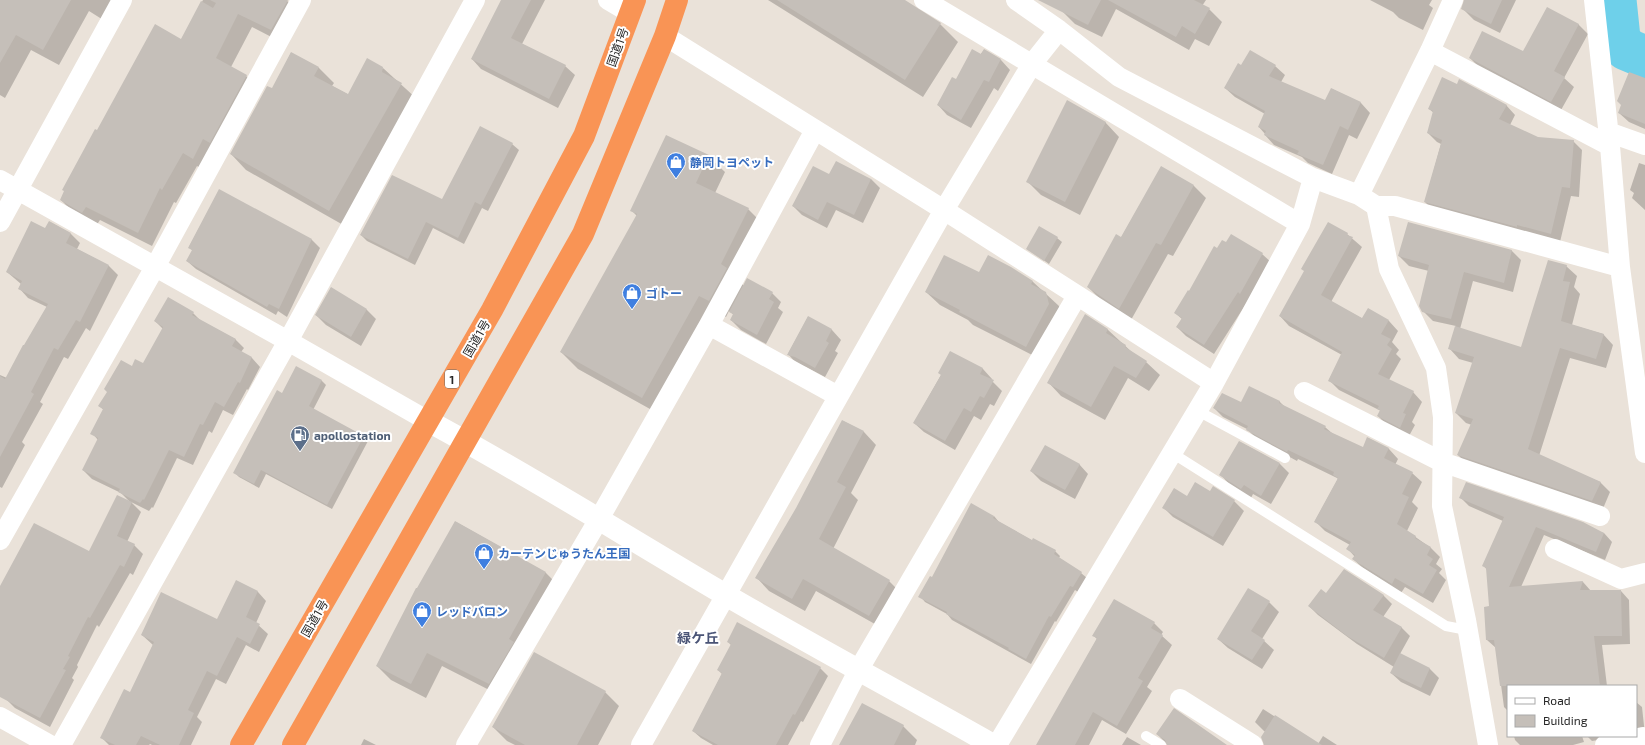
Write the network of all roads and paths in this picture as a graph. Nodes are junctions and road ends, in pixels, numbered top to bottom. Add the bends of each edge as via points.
1 (122, 0) edge
2 (301, 0) edge
3 (475, 0) edge
4 (608, 0) edge
5 (677, 0) edge
6 (924, 0) edge
7 (1016, 0) edge
8 (1453, 0) edge
9 (1594, 0) edge
10 (632, 7) edge
11 (1059, 30) junction
12 (665, 36) junction
13 (1430, 50) junction
14 (1032, 64) junction
15 (815, 130) junction
16 (1609, 139) junction
17 (1645, 145) edge
18 (1313, 178) junction
19 (0, 180) edge
20 (18, 190) junction
21 (1359, 195) junction
22 (1376, 206) junction
23 (944, 210) junction
24 (0, 222) edge
25 (1300, 224) junction
26 (155, 267) junction
27 (1620, 267) junction
28 (1077, 296) junction
29 (709, 325) junction
30 (288, 341) junction
31 (1639, 362) edge
32 (1214, 383) junction
33 (1304, 392) dead end
34 (838, 396) junction
35 (1198, 411) junction
36 (428, 421) junction
37 (465, 441) junction
38 (1172, 453) junction
39 (1645, 453) edge
40 (1285, 458) dead end
41 (1442, 462) junction
42 (1600, 516) dead end
43 (599, 519) junction
44 (0, 540) edge
45 (1555, 549) dead end
46 (1645, 573) edge
47 (725, 594) junction
48 (1467, 630) junction
49 (859, 669) junction
50 (1180, 699) dead end
51 (0, 717) edge
52 (1146, 736) dead end
53 (1643, 737) dead end
54 (50, 745) edge
55 (61, 745) edge
56 (241, 745) edge
57 (292, 745) edge
58 (466, 745) edge
59 (641, 745) edge
60 (820, 745) edge
61 (993, 745) edge
62 (997, 745) edge
63 (1161, 745) edge
64 (1253, 745) edge
65 (1488, 745) edge
66 (1604, 745) edge

1 - 20 street
2 - 26 street
3 - 30 street
4 - 10 street
5 - 12 highway
6 - 14 street
7 - 11 street
8 - 13 street
9 - 16 street
10 - 36 highway, 国道1号 / 1 via 584,136 492,310
11 - 14 street
11 - 18 street via 1120,77
12 - 15 street
12 - 37 highway via 583,234
13 - 16 street
13 - 21 street
14 - 23 street
14 - 25 street
15 - 23 street
15 - 29 street
16 - 17 street
16 - 27 street
18 - 21 street
18 - 25 street
19 - 20 street
20 - 24 street
20 - 26 street
21 - 22 street
22 - 27 street via 1395,206
22 - 41 street via 1389,269 1436,368 1443,417
23 - 28 street
23 - 34 street
25 - 32 street
26 - 30 street
26 - 44 street
27 - 31 street
28 - 32 street
28 - 49 street
29 - 34 street
29 - 43 street
30 - 36 street
30 - 55 street
31 - 39 street
32 - 35 street
33 - 41 street
34 - 47 street
35 - 38 street
35 - 40 lane
36 - 37 street
36 - 56 highway, 国道1号 / 1
37 - 43 street
37 - 57 highway
38 - 48 lane via 1446,626
38 - 62 street
41 - 42 street
41 - 48 street via 1442,506
43 - 47 street
43 - 58 street
45 - 46 street via 1621,579
47 - 49 street
47 - 59 street
48 - 65 street
49 - 60 street
49 - 61 street
50 - 64 street
51 - 54 street
52 - 63 lane
53 - 66 street

